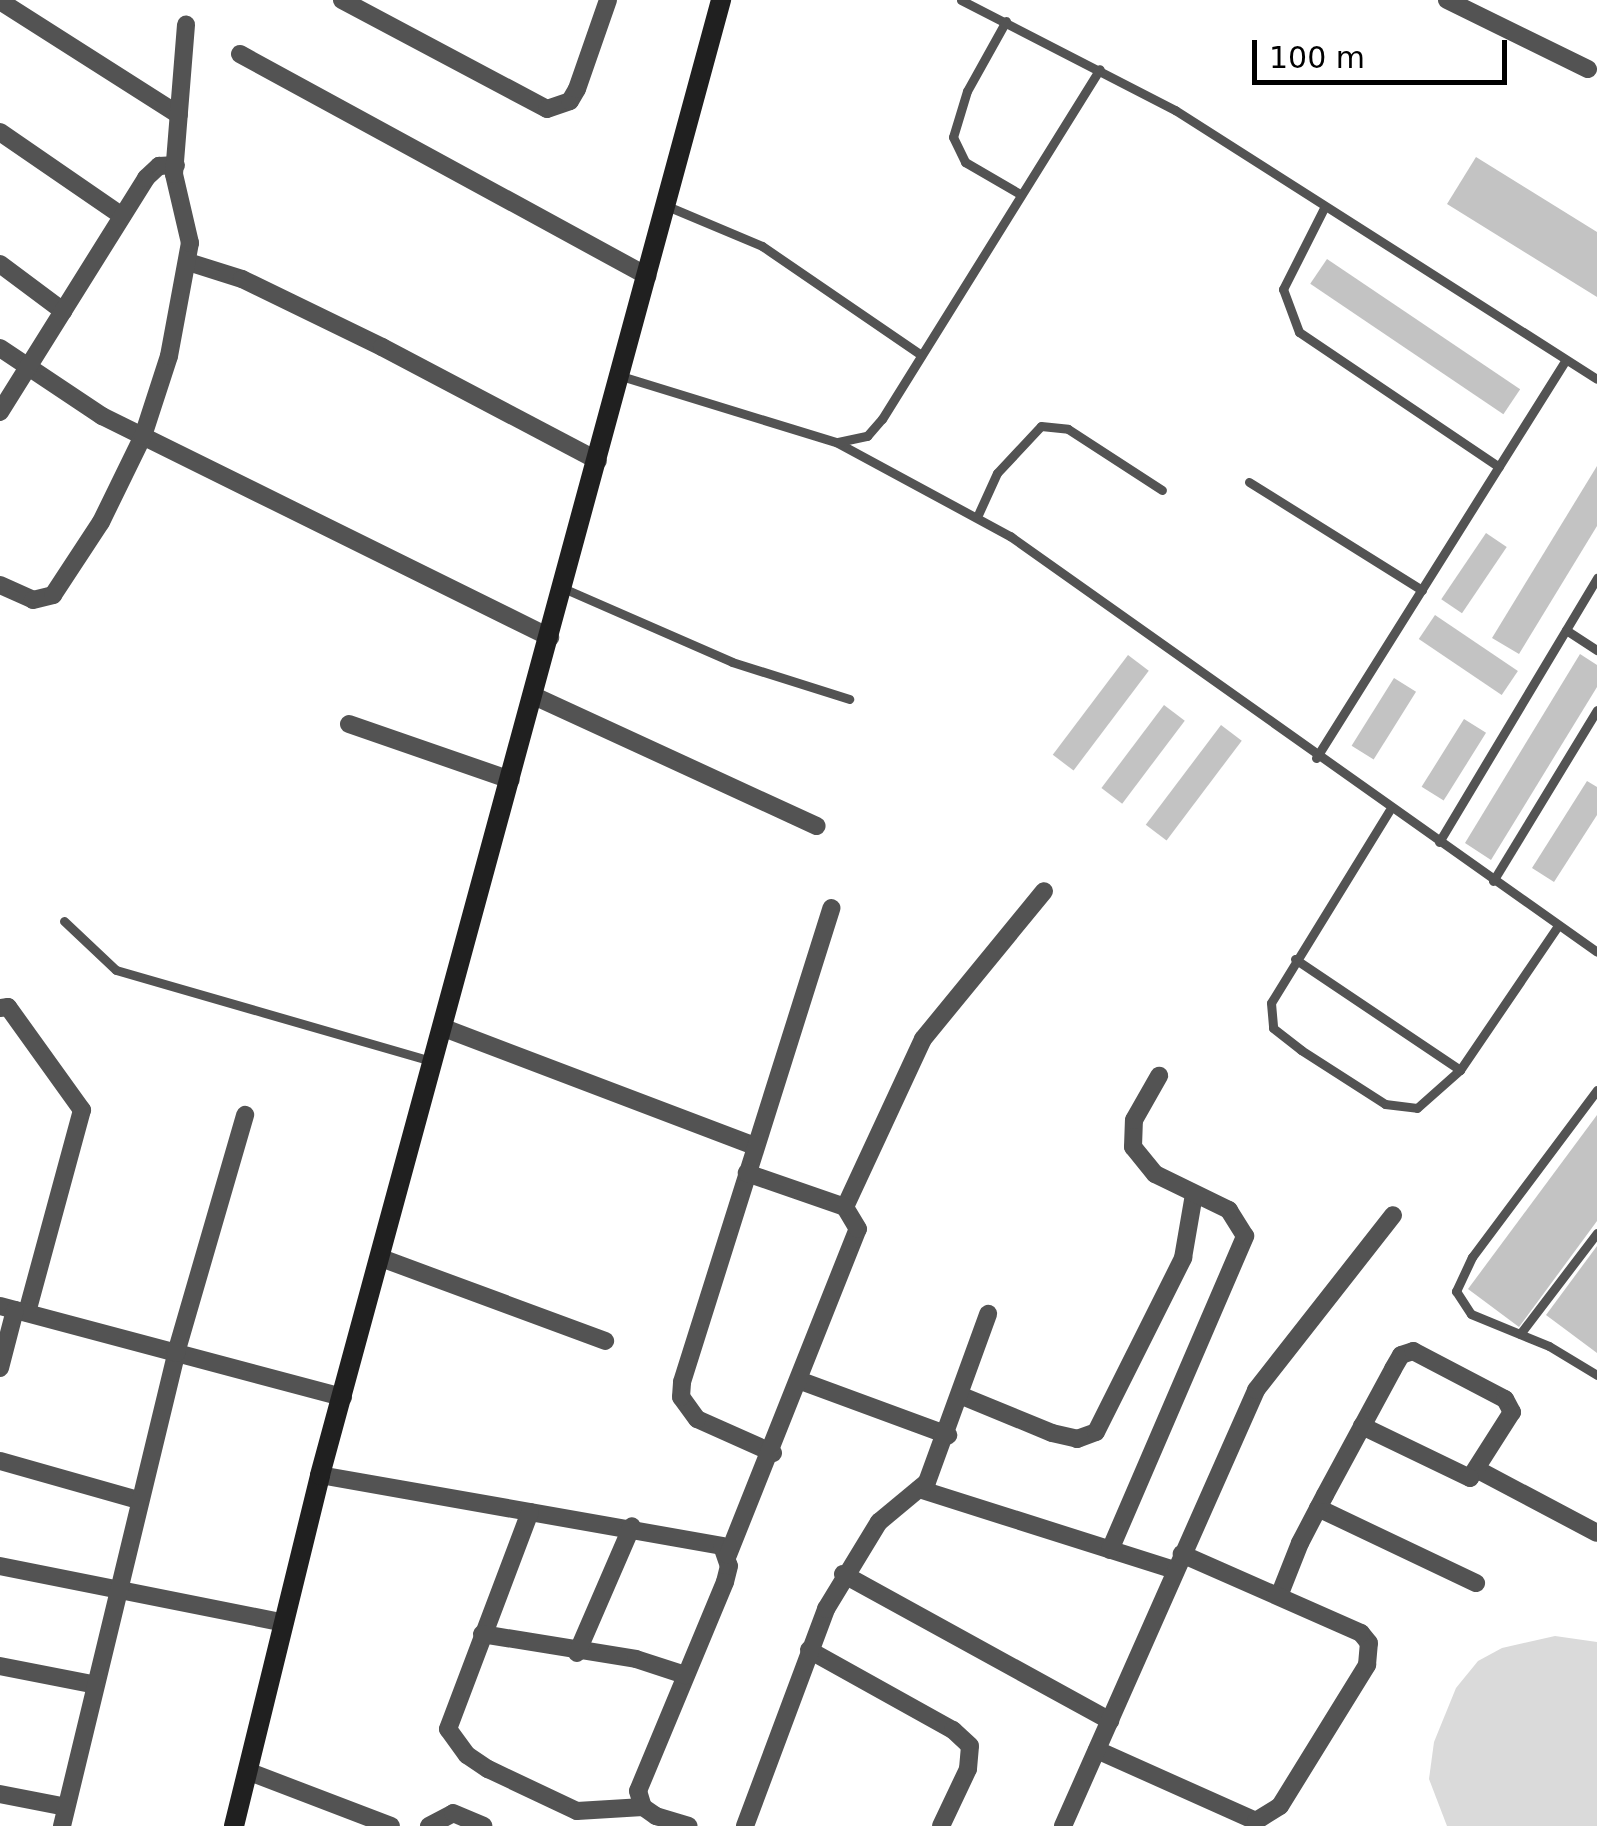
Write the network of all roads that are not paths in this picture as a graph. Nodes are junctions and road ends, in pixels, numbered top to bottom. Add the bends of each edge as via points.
1 (342, 0) edge
2 (608, 0) edge
3 (721, 0) edge
4 (961, 0) edge
5 (1447, 0) edge
6 (0, 1) edge
7 (1006, 21) junction
8 (186, 24) dead end
9 (240, 54) dead end
10 (1100, 69) junction
11 (1588, 69) dead end
12 (179, 116) junction
13 (0, 132) edge
14 (176, 165) junction
15 (1020, 194) junction
16 (667, 206) junction
17 (1324, 208) junction
18 (122, 216) junction
19 (188, 262) junction
20 (0, 264) edge
21 (648, 276) junction
22 (63, 311) junction
23 (0, 348) edge
24 (921, 355) junction
25 (1566, 360) junction
26 (30, 370) junction
27 (621, 376) junction
28 (1597, 380) edge
29 (0, 412) edge
30 (143, 436) junction
31 (836, 442) junction
32 (598, 461) junction
33 (1499, 467) junction
34 (1249, 482) dead end
35 (1162, 490) dead end
36 (977, 518) junction
37 (1597, 578) edge
38 (0, 585) edge
39 (563, 588) junction
40 (1422, 590) junction
41 (1566, 630) junction
42 (550, 637) junction
43 (1597, 650) edge
44 (534, 696) junction
45 (849, 699) dead end
46 (1597, 710) edge
47 (349, 724) dead end
48 (1316, 758) junction
49 (511, 780) junction
50 (1389, 810) junction
51 (816, 826) dead end
52 (1439, 842) junction
53 (1493, 881) junction
54 (1044, 891) dead end
55 (831, 908) dead end
56 (64, 921) dead end
57 (1558, 926) junction
58 (1597, 952) edge
59 (1295, 959) junction
60 (0, 1008) edge
61 (444, 1028) junction
62 (435, 1062) junction
63 (1460, 1070) junction
64 (1159, 1076) dead end
65 (1597, 1090) edge
66 (245, 1115) dead end
67 (756, 1146) junction
68 (747, 1172) junction
69 (1194, 1194) junction
70 (846, 1208) junction
71 (1393, 1215) dead end
72 (1597, 1233) edge
73 (381, 1258) junction
74 (14, 1310) edge
75 (988, 1314) dead end
76 (1520, 1334) junction
77 (605, 1342) dead end
78 (176, 1353) junction
79 (0, 1368) edge
80 (1595, 1370) edge
81 (801, 1381) junction
82 (962, 1396) junction
83 (343, 1397) junction
84 (1362, 1426) junction
85 (948, 1435) junction
86 (773, 1453) junction
87 (0, 1461) edge
88 (1480, 1471) junction
89 (320, 1475) junction
90 (918, 1489) junction
91 (138, 1500) junction
92 (1318, 1508) junction
93 (530, 1512) junction
94 (632, 1526) junction
95 (1597, 1533) edge
96 (1110, 1550) junction
97 (728, 1555) junction
98 (1178, 1562) junction
99 (0, 1566) edge
100 (844, 1574) junction
101 (1476, 1583) dead end
102 (116, 1586) junction
103 (1279, 1596) junction
104 (284, 1623) junction
105 (482, 1634) junction
106 (809, 1650) junction
107 (577, 1652) junction
108 (0, 1666) edge
109 (684, 1675) junction
110 (92, 1684) junction
111 (1110, 1721) junction
112 (1096, 1750) junction
113 (247, 1771) junction
114 (0, 1794) edge
115 (66, 1807) junction
116 (643, 1807) junction
117 (573, 1818) edge
118 (443, 1820) edge
119 (62, 1826) edge
120 (234, 1826) edge
121 (391, 1826) edge
122 (429, 1826) edge
123 (483, 1826) edge
124 (686, 1826) edge
125 (744, 1826) edge
126 (941, 1826) edge
127 (1063, 1826) edge

1 - 2 street via 547,109 560,108 578,89
3 - 16 main road
4 - 7 lane
5 - 11 street
6 - 12 street
7 - 10 lane
7 - 15 lane via 966,91 954,137 965,162
8 - 12 street
9 - 21 street
10 - 15 lane
10 - 17 lane
12 - 14 street
13 - 18 street
14 - 18 street via 153,170
14 - 19 street via 190,230
15 - 24 lane
16 - 21 main road
16 - 24 lane via 762,246
17 - 25 lane
17 - 33 lane via 1283,289 1299,332
18 - 22 street
19 - 30 street
19 - 32 street via 242,279
20 - 22 street
21 - 27 main road
22 - 26 street
23 - 26 street
24 - 31 lane via 874,430
25 - 28 lane
25 - 33 lane
26 - 29 street
26 - 30 street
27 - 31 lane
27 - 32 main road
30 - 38 street via 102,522 53,595 33,600
30 - 42 street
31 - 36 lane
32 - 39 main road
33 - 40 lane
34 - 40 lane
35 - 36 lane via 1068,429 1040,426 997,472
36 - 48 lane via 1088,587
37 - 41 lane
39 - 42 main road
39 - 45 lane via 732,662
40 - 48 lane
41 - 43 lane
41 - 52 lane
42 - 44 main road
44 - 49 main road
44 - 51 street
46 - 53 lane
47 - 49 street
48 - 50 lane
49 - 61 main road
50 - 52 lane
50 - 59 lane
52 - 53 lane
53 - 57 lane
54 - 70 street via 922,1040
55 - 67 street
56 - 62 lane via 116,970
57 - 58 lane
57 - 63 lane
59 - 63 lane
59 - 63 lane via 1269,1015 1273,1028 1302,1050 1401,1109 1436,1096
60 - 74 street via 8,1006 82,1110
61 - 62 main road
61 - 67 street
62 - 73 main road
64 - 69 street via 1134,1120 1133,1147 1156,1174
65 - 76 lane via 1461,1275 1456,1291 1463,1308
66 - 78 street
67 - 68 street
68 - 70 street
68 - 86 street via 682,1397 698,1419
69 - 82 street via 1183,1258 1096,1432 1087,1439 1064,1436
69 - 96 street via 1229,1210 1244,1236
70 - 81 street via 857,1220 856,1238
71 - 98 street via 1256,1390
72 - 76 lane
73 - 77 street
73 - 83 main road
74 - 78 street
74 - 79 street
75 - 82 street
76 - 80 lane
78 - 83 street
78 - 91 street
81 - 85 street
81 - 86 street
82 - 85 street
83 - 89 main road
84 - 88 street via 1465,1478
84 - 88 street via 1400,1355 1413,1351 1511,1406
84 - 92 street
85 - 90 street
86 - 97 street
87 - 91 street
88 - 95 street
89 - 93 street
89 - 104 main road
90 - 96 street
90 - 100 street via 893,1505
91 - 102 street
92 - 101 street
92 - 103 street
93 - 94 street
93 - 105 street
94 - 97 street via 711,1540
94 - 107 street
96 - 98 street
97 - 109 street via 725,1582
98 - 103 street
98 - 111 street
99 - 102 street
100 - 106 street
100 - 111 street
102 - 104 street
102 - 110 street
103 - 112 street via 1360,1633 1370,1654 1330,1729 1269,1817 1241,1819
104 - 113 main road
105 - 107 street
105 - 117 street via 450,1716 454,1740 488,1769
106 - 125 street
106 - 126 street via 953,1730 970,1746 968,1769
107 - 109 street via 636,1659
108 - 110 street
109 - 116 street via 642,1773
110 - 115 street
111 - 112 street
112 - 127 street
113 - 120 main road
113 - 121 street
114 - 115 street
115 - 119 street
116 - 117 street
116 - 124 street
118 - 122 street
118 - 123 street

